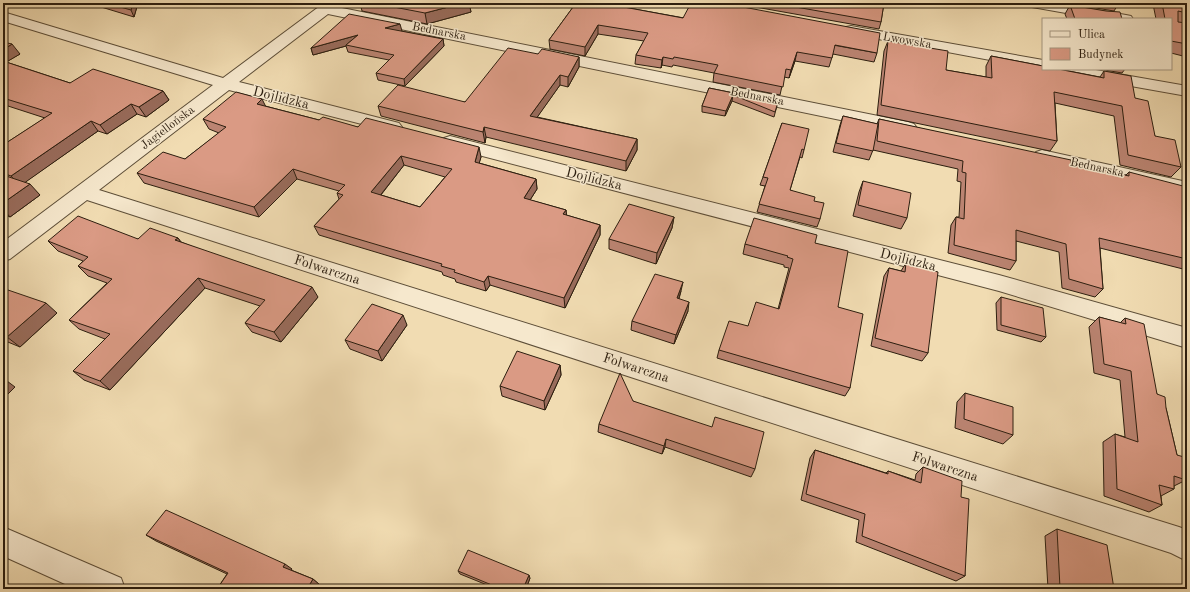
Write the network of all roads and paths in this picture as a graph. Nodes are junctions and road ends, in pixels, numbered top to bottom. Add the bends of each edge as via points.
1 (1032, 3) edge
2 (330, 6) edge
3 (3, 16) edge
4 (1120, 18) edge
5 (840, 28) edge
6 (1042, 65) edge
7 (1068, 70) edge
8 (226, 84) junction
9 (1187, 92) edge
10 (412, 132) edge
11 (926, 132) edge
12 (435, 138) edge
13 (1026, 153) edge
14 (1187, 189) edge
15 (84, 192) junction
16 (6, 248) edge
17 (1187, 338) edge
18 (3, 541) edge
19 (1187, 547) edge
20 (106, 587) edge

1 - 4 street
2 - 8 street, Jagiellońska
2 - 11 street, Bednarska
3 - 8 street, Dojlidzka
5 - 6 street, Lwowska
7 - 9 street
8 - 10 street, Dojlidzka
8 - 15 street, Jagiellońska
12 - 17 street, Dojlidzka via 999,283
13 - 14 street, Bednarska
15 - 16 street, Jagiellońska
15 - 19 street, Folwarczna via 1179,541
18 - 20 street

